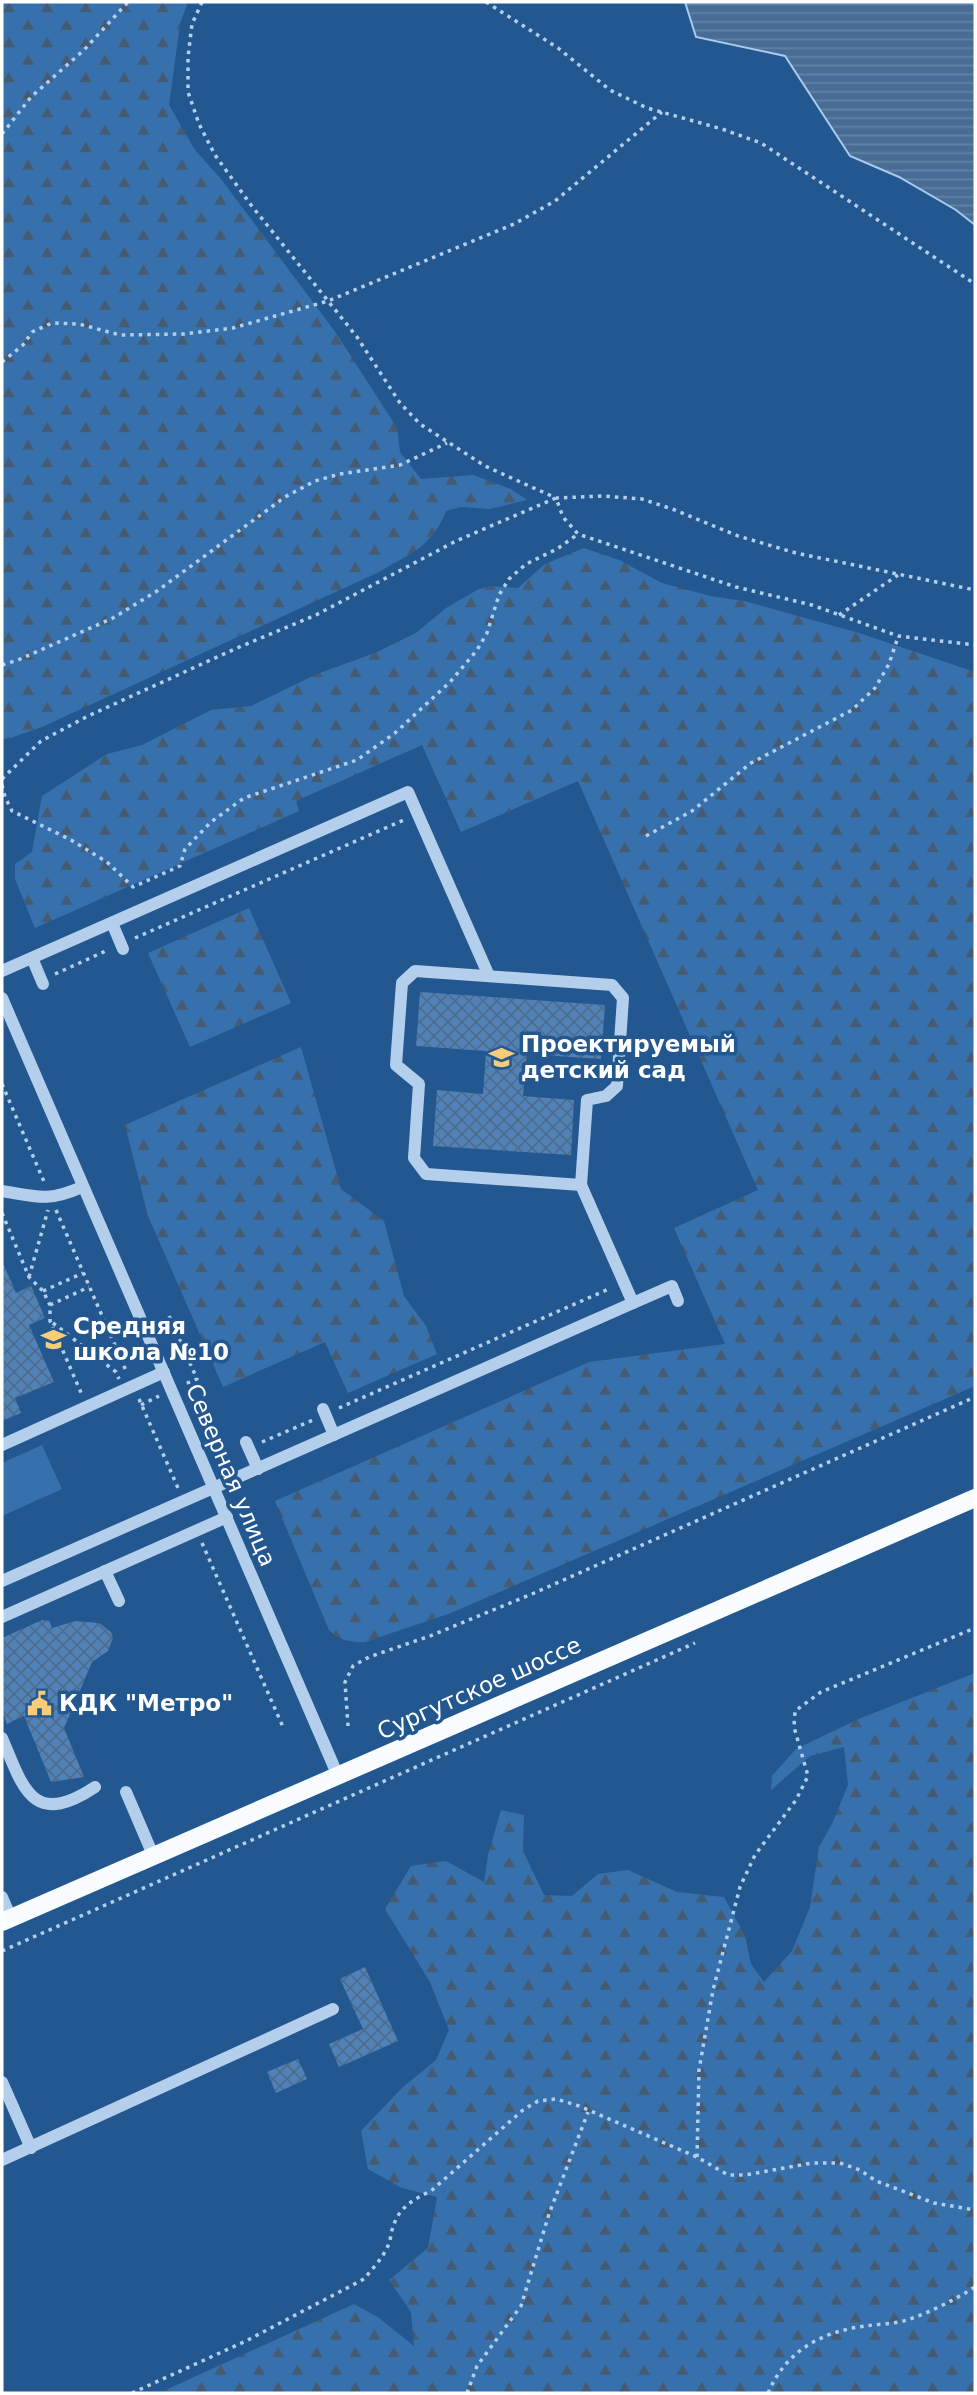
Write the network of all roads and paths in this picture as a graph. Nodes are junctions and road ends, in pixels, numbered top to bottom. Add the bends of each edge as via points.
1 (128, 2) edge
2 (202, 2) edge
3 (486, 2) edge
4 (662, 112) junction
5 (2, 134) edge
6 (975, 284) edge
7 (328, 301) junction
8 (2, 362) edge
9 (447, 443) junction
10 (556, 498) junction
11 (578, 534) junction
12 (898, 575) junction
13 (975, 590) edge
14 (839, 615) junction
15 (898, 636) junction
16 (975, 645) edge
17 (2, 665) edge
18 (2, 779) edge
19 (2, 785) edge
20 (418, 813) junction
21 (646, 836) dead end
22 (111, 923) junction
23 (122, 947) junction
24 (32, 958) junction
25 (2, 971) edge
26 (489, 976) junction
27 (42, 982) joint
28 (2, 998) edge
29 (2, 1084) edge
30 (581, 1185) junction
31 (82, 1186) junction
32 (6, 1194) edge
33 (51, 1198) junction
34 (2, 1213) edge
35 (83, 1273) junction
36 (29, 1277) junction
37 (625, 1284) junction
38 (89, 1287) junction
39 (43, 1291) junction
40 (678, 1301) dead end
41 (633, 1303) junction
42 (50, 1305) junction
43 (50, 1321) junction
44 (164, 1372) junction
45 (128, 1388) junction
46 (975, 1396) edge
47 (87, 1407) junction
48 (324, 1411) junction
49 (334, 1435) junction
50 (2, 1445) edge
51 (248, 1445) joint
52 (258, 1469) junction
53 (214, 1488) junction
54 (975, 1498) edge
55 (184, 1501) junction
56 (227, 1517) junction
57 (197, 1531) junction
58 (105, 1571) junction
59 (2, 1581) edge
60 (119, 1601) dead end
61 (2, 1617) edge
62 (975, 1628) edge
63 (695, 1643) dead end
64 (348, 1726) dead end
65 (283, 1727) dead end
66 (2, 1738) edge
67 (338, 1776) junction
68 (95, 1787) dead end
69 (126, 1792) dead end
70 (153, 1855) junction
71 (2, 1896) edge
72 (7, 1920) edge
73 (2, 1951) edge
74 (333, 2009) dead end
75 (2, 2082) edge
76 (588, 2112) junction
77 (31, 2148) junction
78 (697, 2157) junction
79 (2, 2160) edge
80 (975, 2210) edge
81 (975, 2287) edge
82 (132, 2393) edge
83 (467, 2393) edge
84 (768, 2393) edge

1 - 5 path via 84,50 31,97
2 - 7 path via 192,23 188,57 188,92 199,124 251,205
3 - 4 path via 558,48 610,90
4 - 6 path via 761,143
4 - 7 path via 555,201 514,224
7 - 8 path via 233,328 184,334 120,335 79,324 52,323 32,332
7 - 9 path via 400,404
9 - 10 path
9 - 17 path via 400,464 315,481 285,497 113,618
10 - 11 path
10 - 12 path via 642,499 796,554
10 - 18 path via 456,541 316,615 89,716 40,741
11 - 14 path via 736,587
11 - 19 path via 509,579 477,650 396,733 357,760 244,799 211,822 185,849 180,866 132,887 107,862 12,811
12 - 13 path
12 - 14 path
14 - 15 path
15 - 16 path
15 - 21 path via 875,688 852,710 751,763 692,811
20 - 22 street via 408,792
20 - 23 path
20 - 26 street
22 - 23 street
22 - 24 street
23 - 27 path
24 - 25 street
24 - 27 street
26 - 30 street via 612,985 624,998 617,1086 607,1096 587,1100
26 - 30 street via 415,971 402,983 396,1065 419,1084 414,1158 426,1174
28 - 31 street, Северная улица
29 - 33 path
30 - 37 street
31 - 33 street
31 - 44 street, Северная улица
32 - 33 street
33 - 35 path
33 - 36 path
34 - 36 path
35 - 38 path
35 - 39 path
36 - 39 path
37 - 41 street
37 - 48 path
38 - 42 path
38 - 45 path
39 - 42 path
40 - 41 street via 672,1286
41 - 49 street
42 - 43 path
43 - 45 path via 116,1372
43 - 47 path
44 - 45 street
44 - 53 street, Северная улица
45 - 47 street
45 - 55 path
46 - 64 path via 532,1594 369,1657 354,1666 345,1682
47 - 50 street
48 - 49 street
48 - 51 path
49 - 52 street
51 - 52 street
52 - 53 street
53 - 55 street
53 - 56 street, Северная улица
54 - 67 main road, Сургутское шоссе
55 - 59 street
56 - 57 street
56 - 67 street, Северная улица
57 - 58 street
57 - 65 path
58 - 60 street
58 - 61 street
62 - 78 path via 821,1692 796,1711 794,1727 808,1776 755,1855 740,1887 713,1990 699,2070
63 - 73 path
66 - 68 street via 24,1790 40,1802 69,1801
67 - 70 main road, Сургутское шоссе
69 - 70 street
70 - 72 main road, Сургутское шоссе
71 - 72 street
74 - 77 street
75 - 77 street
76 - 78 path
76 - 82 path via 556,2099 538,2101 523,2110 431,2191 403,2208 389,2244 363,2279 246,2341
76 - 83 path via 521,2305 477,2366
77 - 79 street
78 - 80 path via 728,2175 840,2163 934,2203
81 - 84 path via 906,2320 828,2334 796,2352

